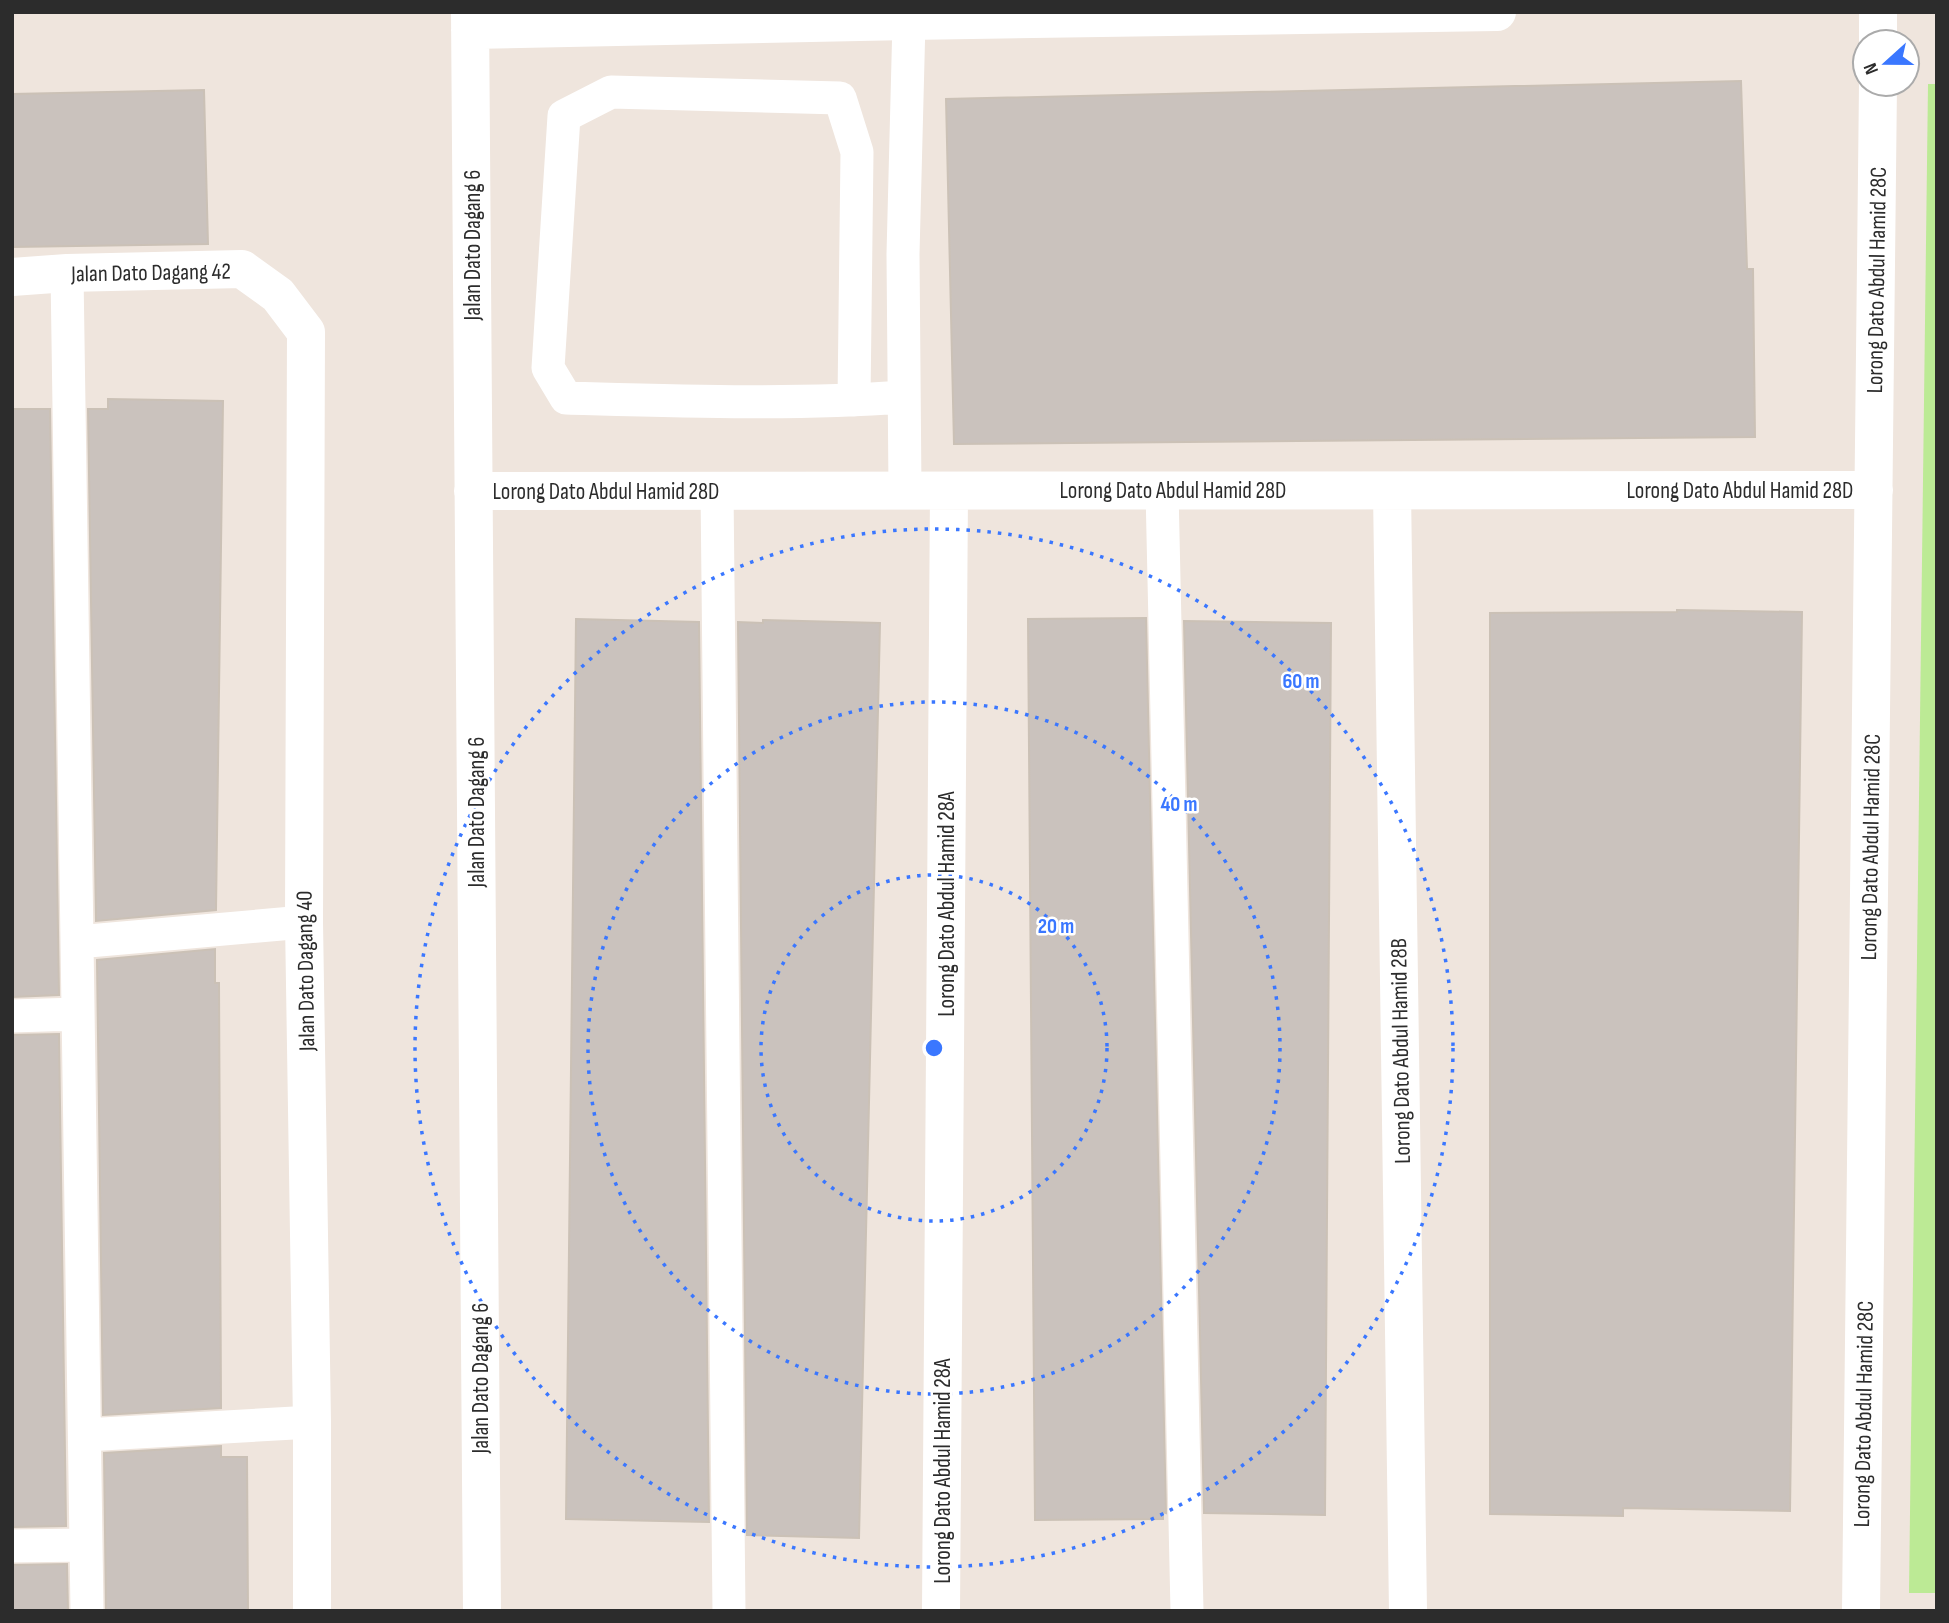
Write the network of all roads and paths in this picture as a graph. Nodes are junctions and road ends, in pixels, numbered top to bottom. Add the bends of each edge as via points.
1 (1497, 12) edge
2 (909, 17) edge
3 (713, 19) edge
4 (470, 21) edge
5 (1878, 98) edge
6 (67, 273) junction
7 (12, 277) edge
8 (306, 332) joint
9 (904, 397) junction
10 (854, 400) junction
11 (717, 490) junction
12 (905, 490) junction
13 (1162, 490) junction
14 (1874, 490) junction
15 (473, 491) junction
16 (949, 491) junction
17 (1392, 491) junction
18 (304, 922) junction
19 (77, 942) junction
20 (78, 1014) junction
21 (12, 1016) edge
22 (312, 1422) junction
23 (85, 1435) junction
24 (86, 1545) junction
25 (12, 1546) edge
26 (87, 1611) edge
27 (312, 1611) edge
28 (482, 1611) edge
29 (729, 1611) edge
30 (941, 1611) edge
31 (1187, 1611) edge
32 (1408, 1611) edge
33 (1861, 1611) edge

1 - 2 street
2 - 3 street
2 - 9 lane
3 - 4 street
4 - 15 street, Jalan Dato Dagang 6
5 - 14 street, Lorong Dato Abdul Hamid 28C
6 - 7 street, Jalan Dato Dagang 42
6 - 8 street, Jalan Dato Dagang 42 via 242,269 278,295
6 - 19 lane
8 - 18 street, Jalan Dato Dagang 40
9 - 10 lane
9 - 12 lane
10 - 10 lane via 566,398 548,368 564,116 611,92 840,98 857,152
11 - 12 street, Lorong Dato Abdul Hamid 28D
11 - 15 street, Lorong Dato Abdul Hamid 28D
11 - 29 lane
12 - 16 street, Lorong Dato Abdul Hamid 28D
13 - 16 street, Lorong Dato Abdul Hamid 28D
13 - 17 street, Lorong Dato Abdul Hamid 28D
13 - 31 lane
14 - 17 street, Lorong Dato Abdul Hamid 28D
14 - 33 street, Lorong Dato Abdul Hamid 28C
15 - 28 street, Jalan Dato Dagang 6
16 - 30 street, Lorong Dato Abdul Hamid 28A
17 - 32 street, Lorong Dato Abdul Hamid 28B
18 - 19 lane
18 - 22 street, Jalan Dato Dagang 40
19 - 20 lane
20 - 21 lane
20 - 23 lane
22 - 23 lane
22 - 27 street, Jalan Dato Dagang 40
23 - 24 lane
24 - 25 lane
24 - 26 lane

